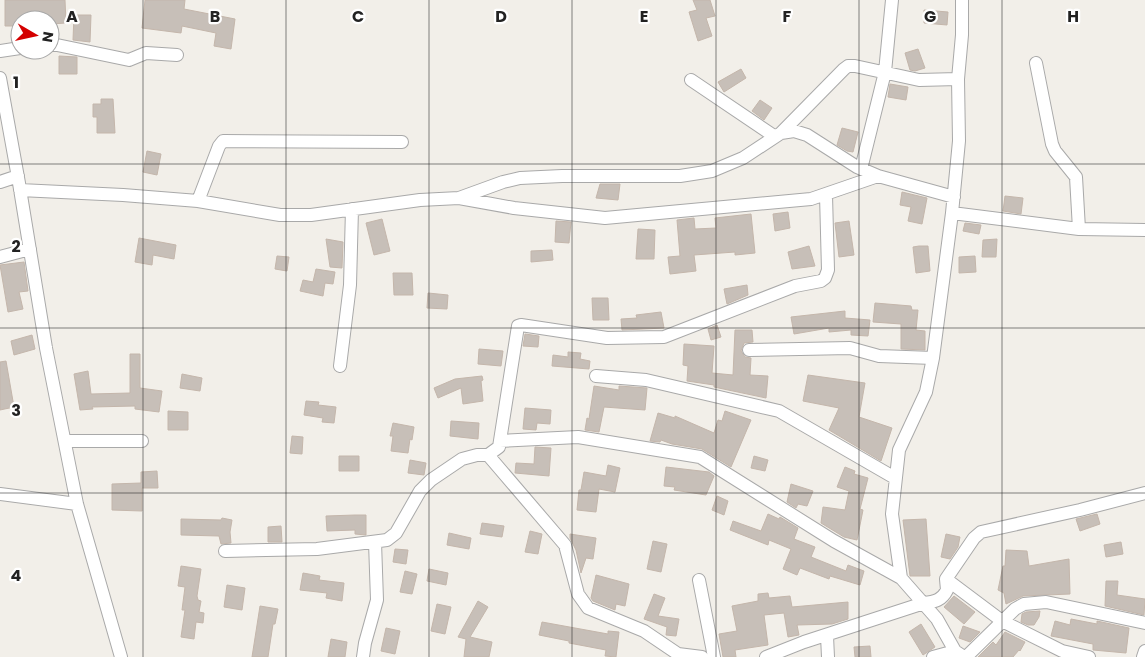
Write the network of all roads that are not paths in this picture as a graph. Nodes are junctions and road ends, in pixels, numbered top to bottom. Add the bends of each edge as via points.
1 (892, 0) edge
2 (962, 0) edge
3 (60, 45) edge
4 (177, 54) dead end
5 (1036, 63) dead end
6 (885, 72) junction
7 (0, 78) edge
8 (691, 80) dead end
9 (958, 80) junction
10 (2, 101) edge
11 (778, 134) junction
12 (402, 142) dead end
13 (861, 168) junction
14 (18, 176) junction
15 (878, 176) junction
16 (0, 182) edge
17 (20, 190) junction
18 (826, 195) junction
19 (954, 197) junction
20 (459, 198) junction
21 (198, 201) junction
22 (352, 209) junction
23 (952, 213) junction
24 (1079, 228) junction
25 (1145, 230) edge
26 (30, 249) junction
27 (0, 257) edge
28 (749, 350) dead end
29 (933, 358) junction
30 (340, 366) dead end
31 (596, 376) dead end
32 (65, 441) junction
33 (142, 441) dead end
34 (500, 441) junction
35 (488, 455) junction
36 (895, 478) junction
37 (1145, 493) edge
38 (0, 494) edge
39 (77, 504) junction
40 (375, 542) junction
41 (225, 551) dead end
42 (901, 578) junction
43 (946, 579) junction
44 (699, 580) dead end
45 (924, 603) junction
46 (1002, 621) junction
47 (1145, 623) edge
48 (827, 636) junction
49 (1145, 651) edge
50 (961, 655) edge
51 (121, 657) edge
52 (363, 657) edge
53 (702, 657) edge
54 (714, 657) edge
55 (766, 657) edge
56 (828, 657) edge
57 (934, 657) edge
58 (1088, 657) edge
59 (1143, 657) edge

1 - 6 street
2 - 9 street
3 - 4 street via 129,60 146,54
5 - 24 street via 1052,144 1076,177
6 - 9 street via 919,80
6 - 11 street via 848,66
6 - 13 street
7 - 10 street
8 - 11 street
9 - 19 street
10 - 14 street
11 - 13 street via 794,132 807,135
11 - 20 street via 743,158 712,171 680,176 520,178
12 - 21 street via 223,141
13 - 15 street
14 - 16 street
14 - 17 street
15 - 18 street
15 - 19 street
17 - 21 street
17 - 26 street
18 - 20 street via 605,218
18 - 34 street via 828,270 821,281 795,286 664,337 607,338 518,326
19 - 23 street
20 - 22 street
21 - 22 street via 280,215
22 - 30 street via 350,285
23 - 24 street
23 - 29 street
24 - 25 street
26 - 27 street
26 - 32 street
28 - 29 street via 850,348 879,356
29 - 36 street via 926,392 901,444
31 - 36 street via 646,380 779,411
32 - 33 street
32 - 39 street
34 - 35 street via 499,447
34 - 42 street via 578,437 700,457
35 - 40 street via 462,459 431,480 392,538
35 - 53 street via 565,545 578,594 588,608 641,629 678,654
36 - 42 street via 892,519
37 - 43 street via 981,532
38 - 39 street
39 - 51 street
40 - 41 street via 317,549
40 - 52 street via 377,600
42 - 45 street
43 - 45 street via 944,596
43 - 46 street
44 - 54 street
45 - 48 street
45 - 50 street
46 - 47 street via 1024,604 1046,602
46 - 50 street
46 - 58 street via 1062,651
48 - 55 street
48 - 56 street
49 - 59 street
50 - 57 street

